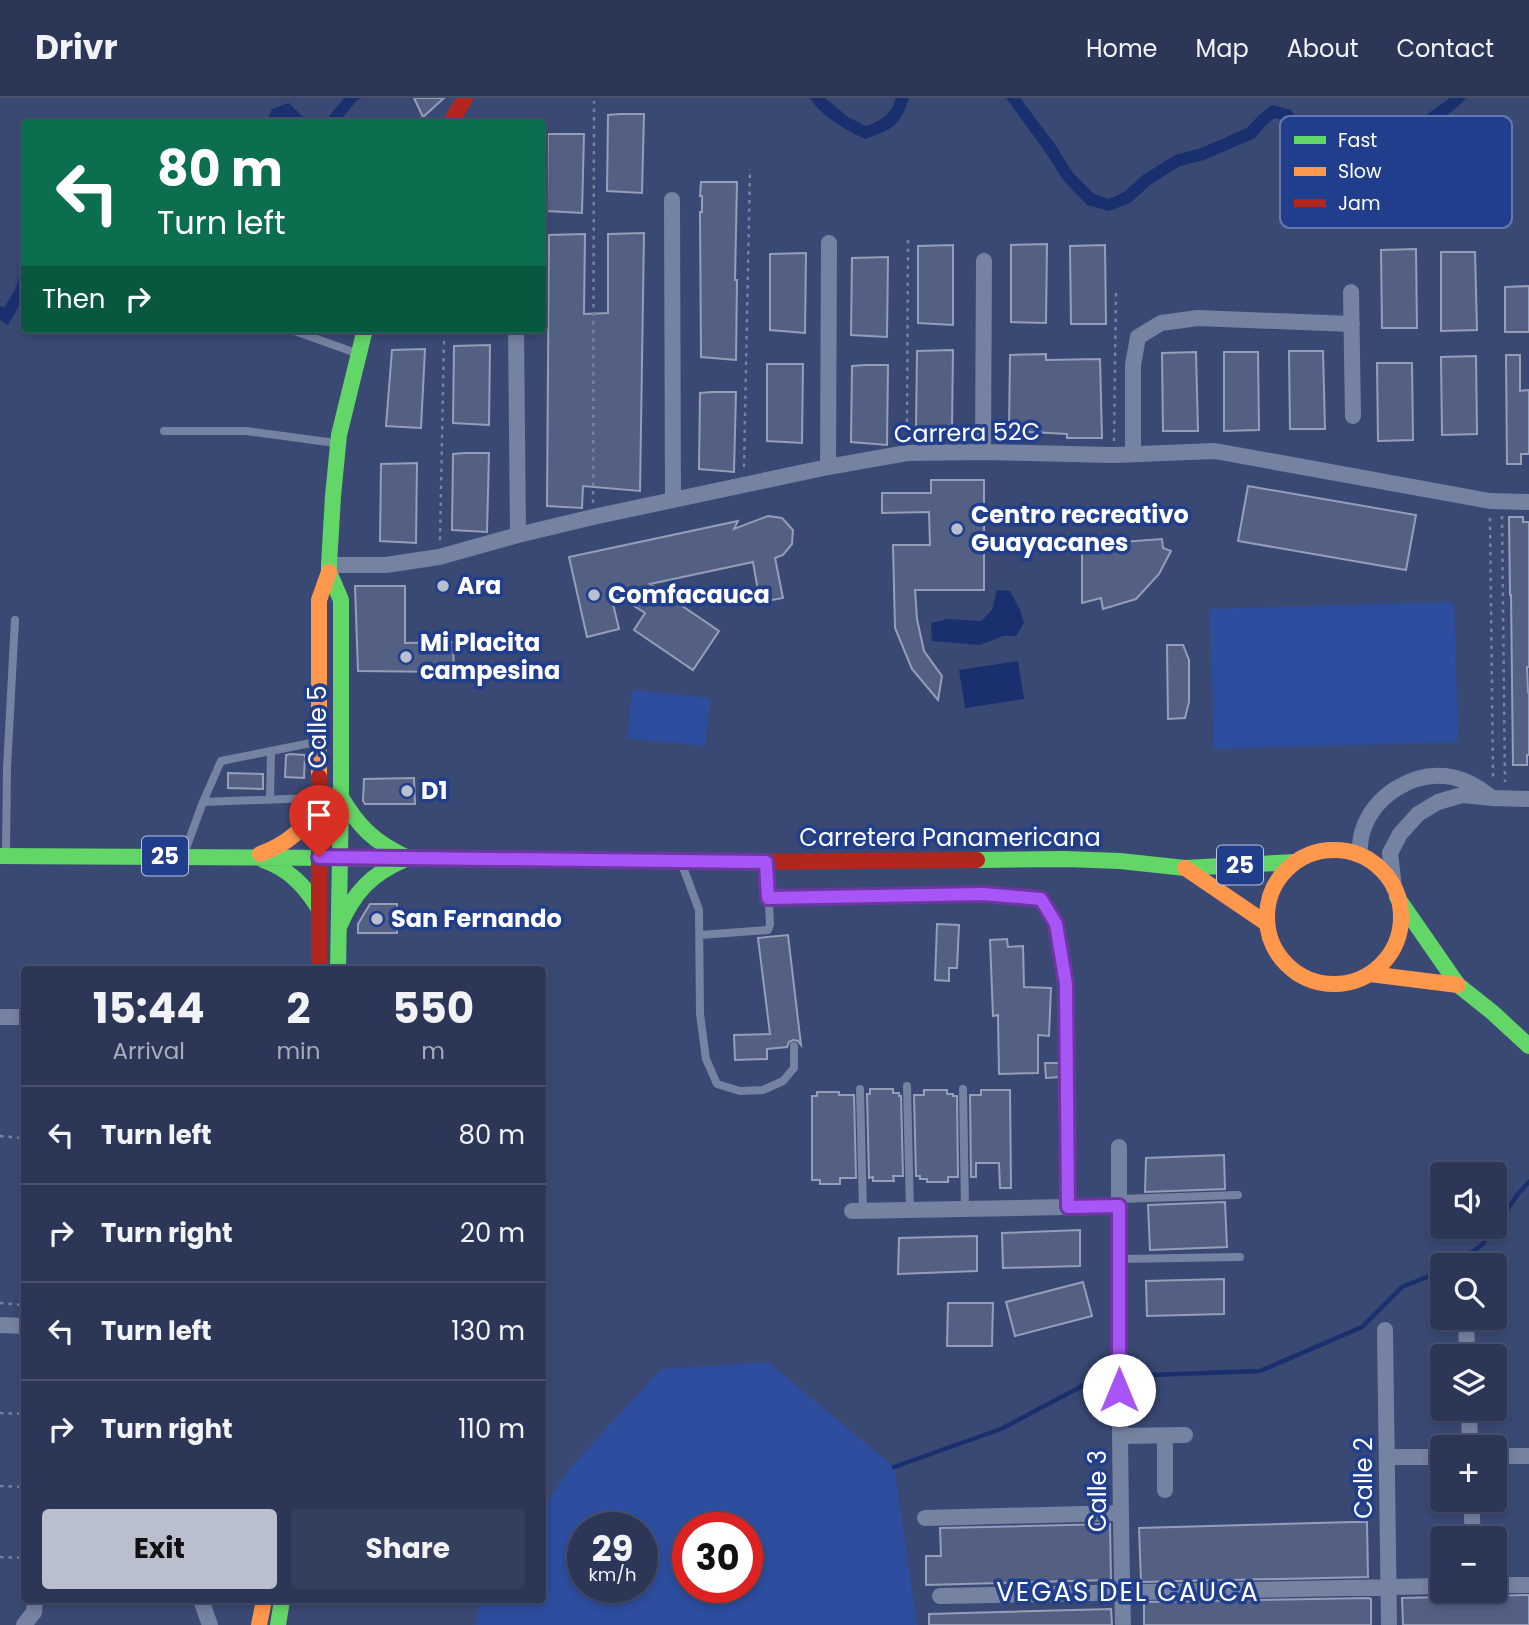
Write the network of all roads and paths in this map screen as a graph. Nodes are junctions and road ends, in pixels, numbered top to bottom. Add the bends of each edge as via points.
1 (465, 98) edge
2 (594, 101) dead end
3 (453, 119) edge
4 (750, 169) dead end
5 (672, 200) dead end
6 (908, 235) dead end
7 (829, 243) dead end
8 (984, 261) dead end
9 (1116, 288) dead end
10 (1351, 292) dead end
11 (1352, 324) junction
12 (300, 333) edge
13 (364, 333) edge
14 (516, 333) edge
15 (444, 339) dead end
16 (359, 354) junction
17 (1353, 416) dead end
18 (164, 431) dead end
19 (338, 444) junction
20 (983, 452) junction
21 (907, 453) junction
22 (1133, 454) junction
23 (1114, 455) junction
24 (828, 467) junction
25 (744, 485) junction
26 (673, 499) junction
27 (1529, 502) edge
28 (1496, 506) junction
29 (593, 516) junction
30 (518, 535) junction
31 (439, 557) junction
32 (329, 568) junction
33 (15, 620) dead end
34 (319, 742) junction
35 (271, 751) junction
36 (1499, 794) junction
37 (341, 797) junction
38 (270, 799) junction
39 (1529, 799) edge
40 (319, 801) junction
41 (203, 802) junction
42 (1359, 855) junction
43 (3, 856) edge
44 (183, 856) junction
45 (250, 857) junction
46 (319, 857) junction
47 (340, 857) junction
48 (409, 858) junction
49 (681, 861) junction
50 (766, 862) junction
51 (1295, 862) junction
52 (1185, 868) junction
53 (1396, 892) junction
54 (768, 898) junction
55 (319, 909) junction
56 (1266, 923) junction
57 (339, 927) junction
58 (700, 935) junction
59 (319, 966) edge
60 (338, 966) edge
61 (1370, 974) junction
62 (1458, 985) junction
63 (0, 1017) edge
64 (21, 1017) edge
65 (794, 1046) dead end
66 (1529, 1046) edge
67 (907, 1086) dead end
68 (859, 1088) dead end
69 (963, 1089) dead end
70 (0, 1136) edge
71 (21, 1138) edge
72 (1119, 1147) dead end
73 (1238, 1195) dead end
74 (1119, 1202) junction
75 (1068, 1207) junction
76 (965, 1209) junction
77 (910, 1210) junction
78 (858, 1211) joint
79 (1240, 1256) dead end
80 (1119, 1259) junction
81 (0, 1303) edge
82 (21, 1305) edge
83 (0, 1325) edge
84 (21, 1326) edge
85 (1385, 1330) dead end
86 (0, 1413) edge
87 (21, 1414) edge
88 (1185, 1435) dead end
89 (1121, 1436) junction
90 (1166, 1436) junction
91 (1529, 1456) edge
92 (1387, 1457) junction
93 (1430, 1457) edge
94 (1507, 1457) edge
95 (0, 1486) edge
96 (21, 1487) edge
97 (1166, 1490) dead end
98 (1121, 1513) junction
99 (925, 1518) dead end
100 (0, 1557) edge
101 (21, 1558) edge
102 (1507, 1585) edge
103 (1529, 1585) edge
104 (1430, 1586) edge
105 (1387, 1587) junction
106 (1122, 1594) junction
107 (940, 1596) dead end
108 (35, 1603) edge
109 (202, 1603) edge
110 (263, 1603) edge
111 (282, 1603) edge
112 (24, 1625) edge
113 (210, 1625) edge
114 (259, 1625) edge
115 (278, 1625) edge
116 (1123, 1625) edge
117 (1389, 1625) edge

1 - 3 main road
2 - 29 path
4 - 25 path
5 - 26 street
6 - 21 path
7 - 24 street
8 - 20 street
9 - 23 path
10 - 11 street
11 - 17 street
11 - 22 street via 1198,318 1161,323 1138,337 1133,365
12 - 16 lane
13 - 16 main road, Calle 5
14 - 30 street
15 - 31 path
16 - 19 main road, Calle 5
18 - 19 lane via 246,431
19 - 32 main road, Calle 5
20 - 21 street, Carrera 52C
20 - 23 street, Carrera 52C
21 - 24 street, Carrera 52C
22 - 23 street, Carrera 52C
22 - 28 street, Carrera 52C via 1215,451
24 - 25 street, Carrera 52C
25 - 26 street, Carrera 52C
26 - 29 street, Carrera 52C
27 - 28 street, Carrera 52C
28 - 36 path
28 - 36 path
29 - 30 street, Carrera 52C
30 - 31 street, Carrera 52C
31 - 32 street, Carrera 52C
32 - 34 main road, Calle 5 via 319,600
32 - 37 main road, Calle 5 via 341,600
33 - 43 lane
34 - 35 lane
34 - 40 main road, Calle 5
35 - 38 lane
35 - 41 lane via 221,761
36 - 39 street
36 - 42 street via 1453,777 1430,776 1408,782 1388,794 1373,811 1362,832
36 - 53 street via 1462,795 1419,814 1390,853
37 - 47 main road, Calle 5
37 - 48 main road via 368,835
38 - 40 lane
38 - 41 lane
40 - 45 main road via 308,823 292,839
40 - 46 main road, Calle 5
41 - 44 lane
42 - 51 main road via 1315,852
42 - 53 main road via 1385,874
43 - 44 main road, Carretera Panamericana / 25
44 - 45 main road, Carretera Panamericana / 25
45 - 46 main road, Carretera Panamericana / 25
45 - 55 main road via 292,874
46 - 47 main road, Carretera Panamericana / 25
46 - 55 main road, Calle 5
47 - 48 main road, Carretera Panamericana / 25
47 - 57 main road, Calle 5
48 - 49 main road, Carretera Panamericana / 25
48 - 57 main road via 373,877 358,891
49 - 50 main road, Carretera Panamericana / 25
49 - 58 lane via 699,911
50 - 52 main road, Carretera Panamericana / 25 via 1065,859
50 - 54 lane
51 - 52 main road, Carretera Panamericana / 25
51 - 56 main road via 1272,888
52 - 56 main road, Carretera Panamericana / 25
53 - 61 main road via 1401,918 1397,940
53 - 62 main road
54 - 58 lane via 768,930
54 - 75 lane via 983,894 1041,899 1056,924 1066,984
55 - 59 main road, Calle 5
56 - 61 main road via 1281,960 1313,982 1343,984
57 - 60 main road, Calle 5
58 - 65 lane via 700,1014 706,1059 717,1084 740,1091 763,1090 783,1081 794,1068
61 - 62 main road
62 - 66 main road
63 - 64 street
67 - 77 lane
68 - 78 lane
69 - 76 lane
70 - 71 path
72 - 74 street, Calle 3
73 - 74 lane
74 - 75 street
74 - 80 street, Calle 3
75 - 76 street
76 - 77 street
77 - 78 street
79 - 80 lane
80 - 89 street, Calle 3
81 - 82 path
83 - 84 street
85 - 92 street, Calle 2
86 - 87 path
88 - 90 street
89 - 90 street
89 - 98 street, Calle 3
90 - 97 street
91 - 94 street
92 - 93 street
92 - 105 street, Calle 2
95 - 96 path
98 - 99 street
98 - 106 street, Calle 3
100 - 101 path
102 - 103 street
104 - 105 street
105 - 106 street
105 - 117 street, Calle 2
106 - 107 street
106 - 116 street, Calle 3
108 - 112 street
109 - 113 street
110 - 114 main road
111 - 115 main road

